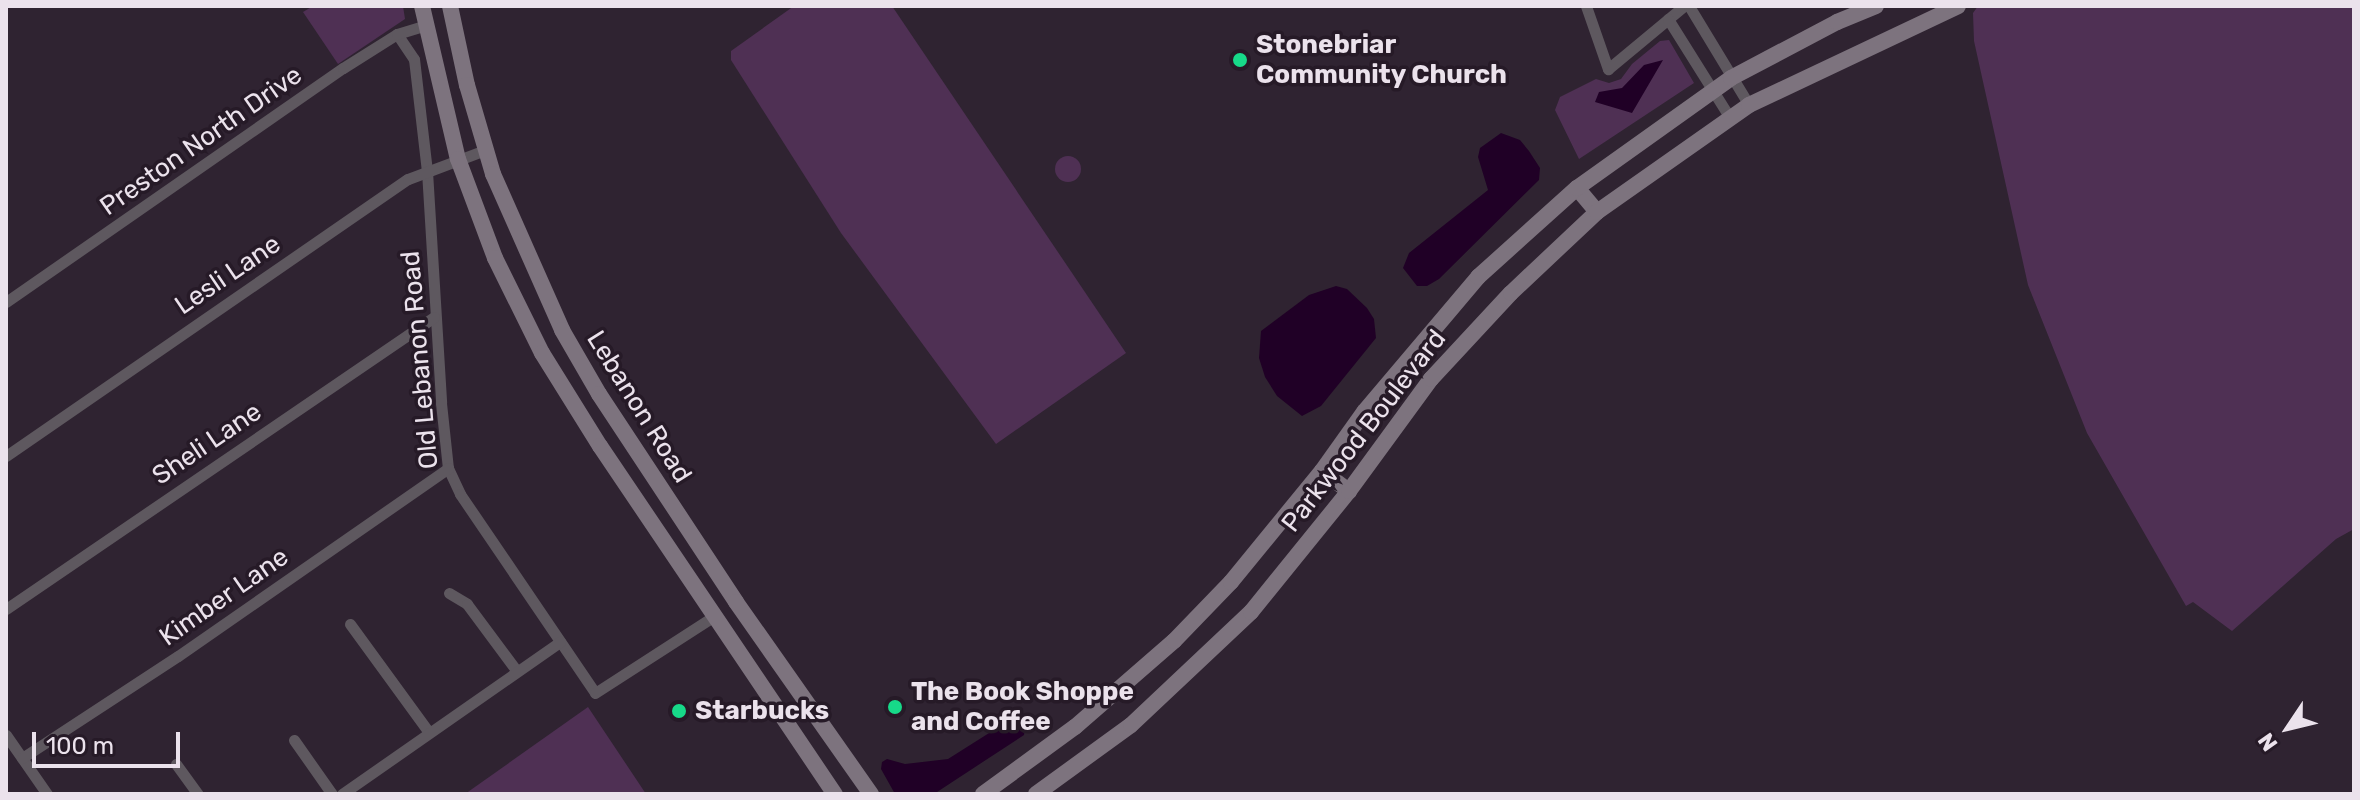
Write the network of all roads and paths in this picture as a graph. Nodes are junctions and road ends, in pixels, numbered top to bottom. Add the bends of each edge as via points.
1 (422, 6) edge
2 (450, 6) edge
3 (1586, 6) edge
4 (1686, 6) edge
5 (1876, 6) edge
6 (1958, 6) edge
7 (1668, 19) junction
8 (426, 25) junction
9 (397, 34) junction
10 (1731, 78) junction
11 (1712, 92) junction
12 (1749, 105) junction
13 (1730, 118) junction
14 (485, 150) junction
15 (458, 159) junction
16 (427, 171) junction
17 (1577, 188) junction
18 (1597, 212) junction
19 (6, 302) edge
20 (434, 317) junction
21 (1435, 329) junction
22 (1458, 349) junction
23 (6, 456) edge
24 (448, 468) junction
25 (1322, 471) junction
26 (1349, 491) junction
27 (449, 593) dead end
28 (736, 602) junction
29 (6, 609) edge
30 (716, 615) junction
31 (350, 624) dead end
32 (560, 642) junction
33 (516, 670) junction
34 (428, 731) junction
35 (6, 735) edge
36 (294, 740) dead end
37 (22, 758) junction
38 (176, 764) dead end
39 (47, 794) edge
40 (198, 794) edge
41 (332, 794) edge
42 (342, 794) edge
43 (835, 794) edge
44 (871, 794) edge
45 (983, 794) edge
46 (1036, 794) edge

1 - 8 main road, Lebanon Road
2 - 14 main road, Lebanon Road
3 - 7 street via 1608,69
4 - 7 street
4 - 10 street
5 - 10 main road, Parkwood Boulevard
6 - 12 main road, Parkwood Boulevard
7 - 11 street
8 - 9 street, Preston North Drive
8 - 15 main road, Lebanon Road
9 - 16 street, Old Lebanon Road via 414,59
9 - 19 street, Preston North Drive
10 - 11 main road, Parkwood Boulevard
10 - 12 street
11 - 13 street
11 - 17 main road, Parkwood Boulevard
12 - 13 main road, Parkwood Boulevard
13 - 18 main road, Parkwood Boulevard
14 - 15 street, Lesli Lane
14 - 28 main road, Lebanon Road via 562,330
15 - 16 street, Lesli Lane
15 - 30 main road, Lebanon Road via 495,258 542,353
16 - 20 street, Old Lebanon Road
16 - 23 street, Lesli Lane via 408,179
17 - 18 main road
17 - 21 main road, Parkwood Boulevard via 1478,277
18 - 22 main road, Parkwood Boulevard
20 - 24 street, Old Lebanon Road
20 - 29 street, Sheli Lane
21 - 22 main road
21 - 25 main road, Parkwood Boulevard
22 - 26 main road, Parkwood Boulevard
24 - 32 street, Old Lebanon Road via 477,522
24 - 37 street, Kimber Lane
25 - 26 main road
25 - 45 main road, Parkwood Boulevard via 1231,582 1174,641 1075,727
26 - 46 main road, Parkwood Boulevard via 1251,612 1131,725
27 - 33 street via 467,604
28 - 30 main road
28 - 44 main road, Lebanon Road
30 - 32 street, Old Lebanon Road via 595,693
30 - 43 main road, Lebanon Road
31 - 34 street
32 - 33 street
33 - 34 street
34 - 42 street
35 - 37 street
36 - 41 street
37 - 39 street
38 - 40 street

